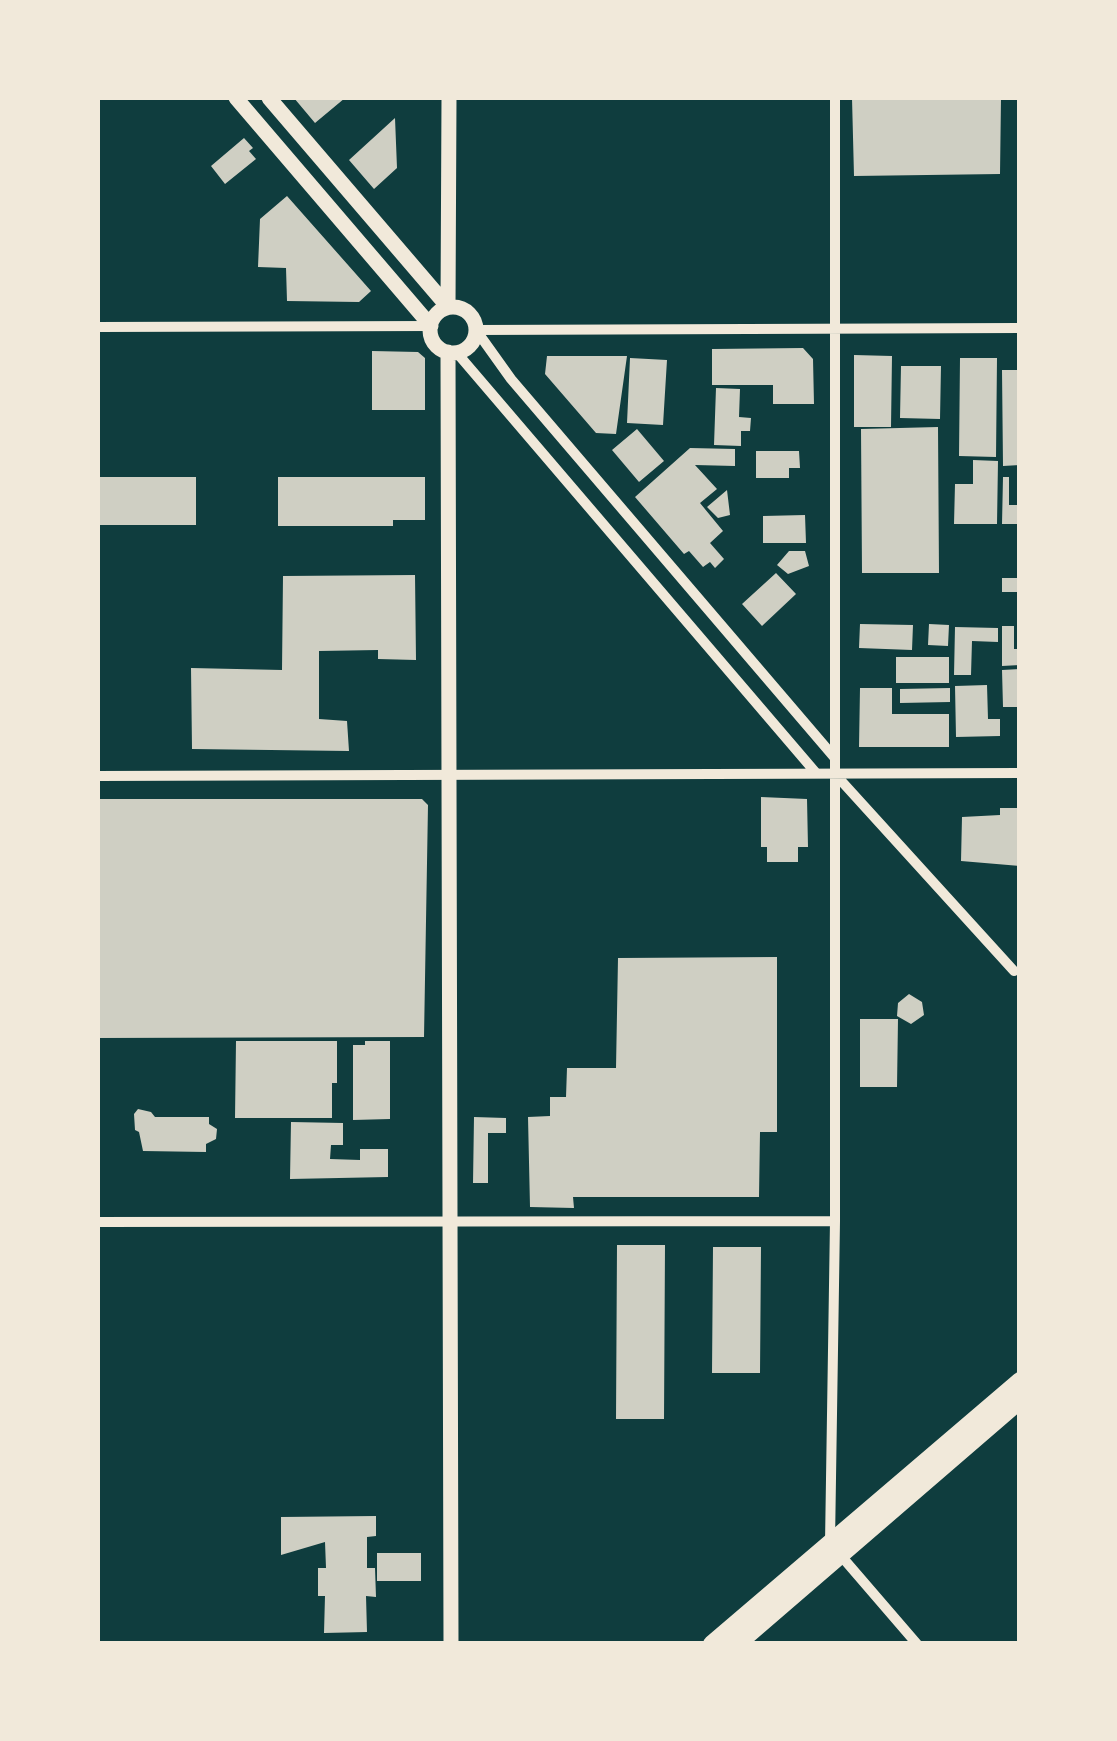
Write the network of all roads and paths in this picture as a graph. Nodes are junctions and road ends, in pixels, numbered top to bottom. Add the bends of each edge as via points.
1 (236, 98) edge
2 (269, 98) edge
3 (449, 98) edge
4 (835, 98) edge
5 (448, 307) junction
6 (430, 326) junction
7 (98, 327) edge
8 (835, 328) junction
9 (1020, 328) edge
10 (476, 330) junction
11 (452, 352) junction
12 (629, 519) junction
13 (612, 534) junction
14 (834, 757) junction
15 (1020, 773) edge
16 (816, 774) junction
17 (835, 774) junction
18 (98, 776) edge
19 (450, 777) junction
20 (1014, 971) dead end
21 (448, 1220) junction
22 (836, 1221) junction
23 (98, 1222) edge
24 (1020, 1381) edge
25 (1020, 1400) edge
26 (835, 1549) junction
27 (451, 1644) edge
28 (712, 1644) edge
29 (736, 1644) edge
30 (917, 1644) edge

1 - 6 street
2 - 5 street
3 - 5 street
4 - 8 street
5 - 6 street
5 - 10 street via 464,310
6 - 7 street
6 - 11 street via 433,342
8 - 9 street
8 - 10 street
8 - 14 street
10 - 11 street via 473,342
10 - 12 street
11 - 13 street
11 - 19 street
12 - 13 street
12 - 14 street
13 - 16 street
14 - 17 street
15 - 17 street
16 - 17 street
16 - 19 street
17 - 20 street
17 - 22 street
18 - 19 street
19 - 21 street
21 - 22 street
21 - 23 street
21 - 27 street
22 - 26 street
24 - 26 main road
25 - 26 main road
26 - 28 main road
26 - 29 main road
26 - 30 street

